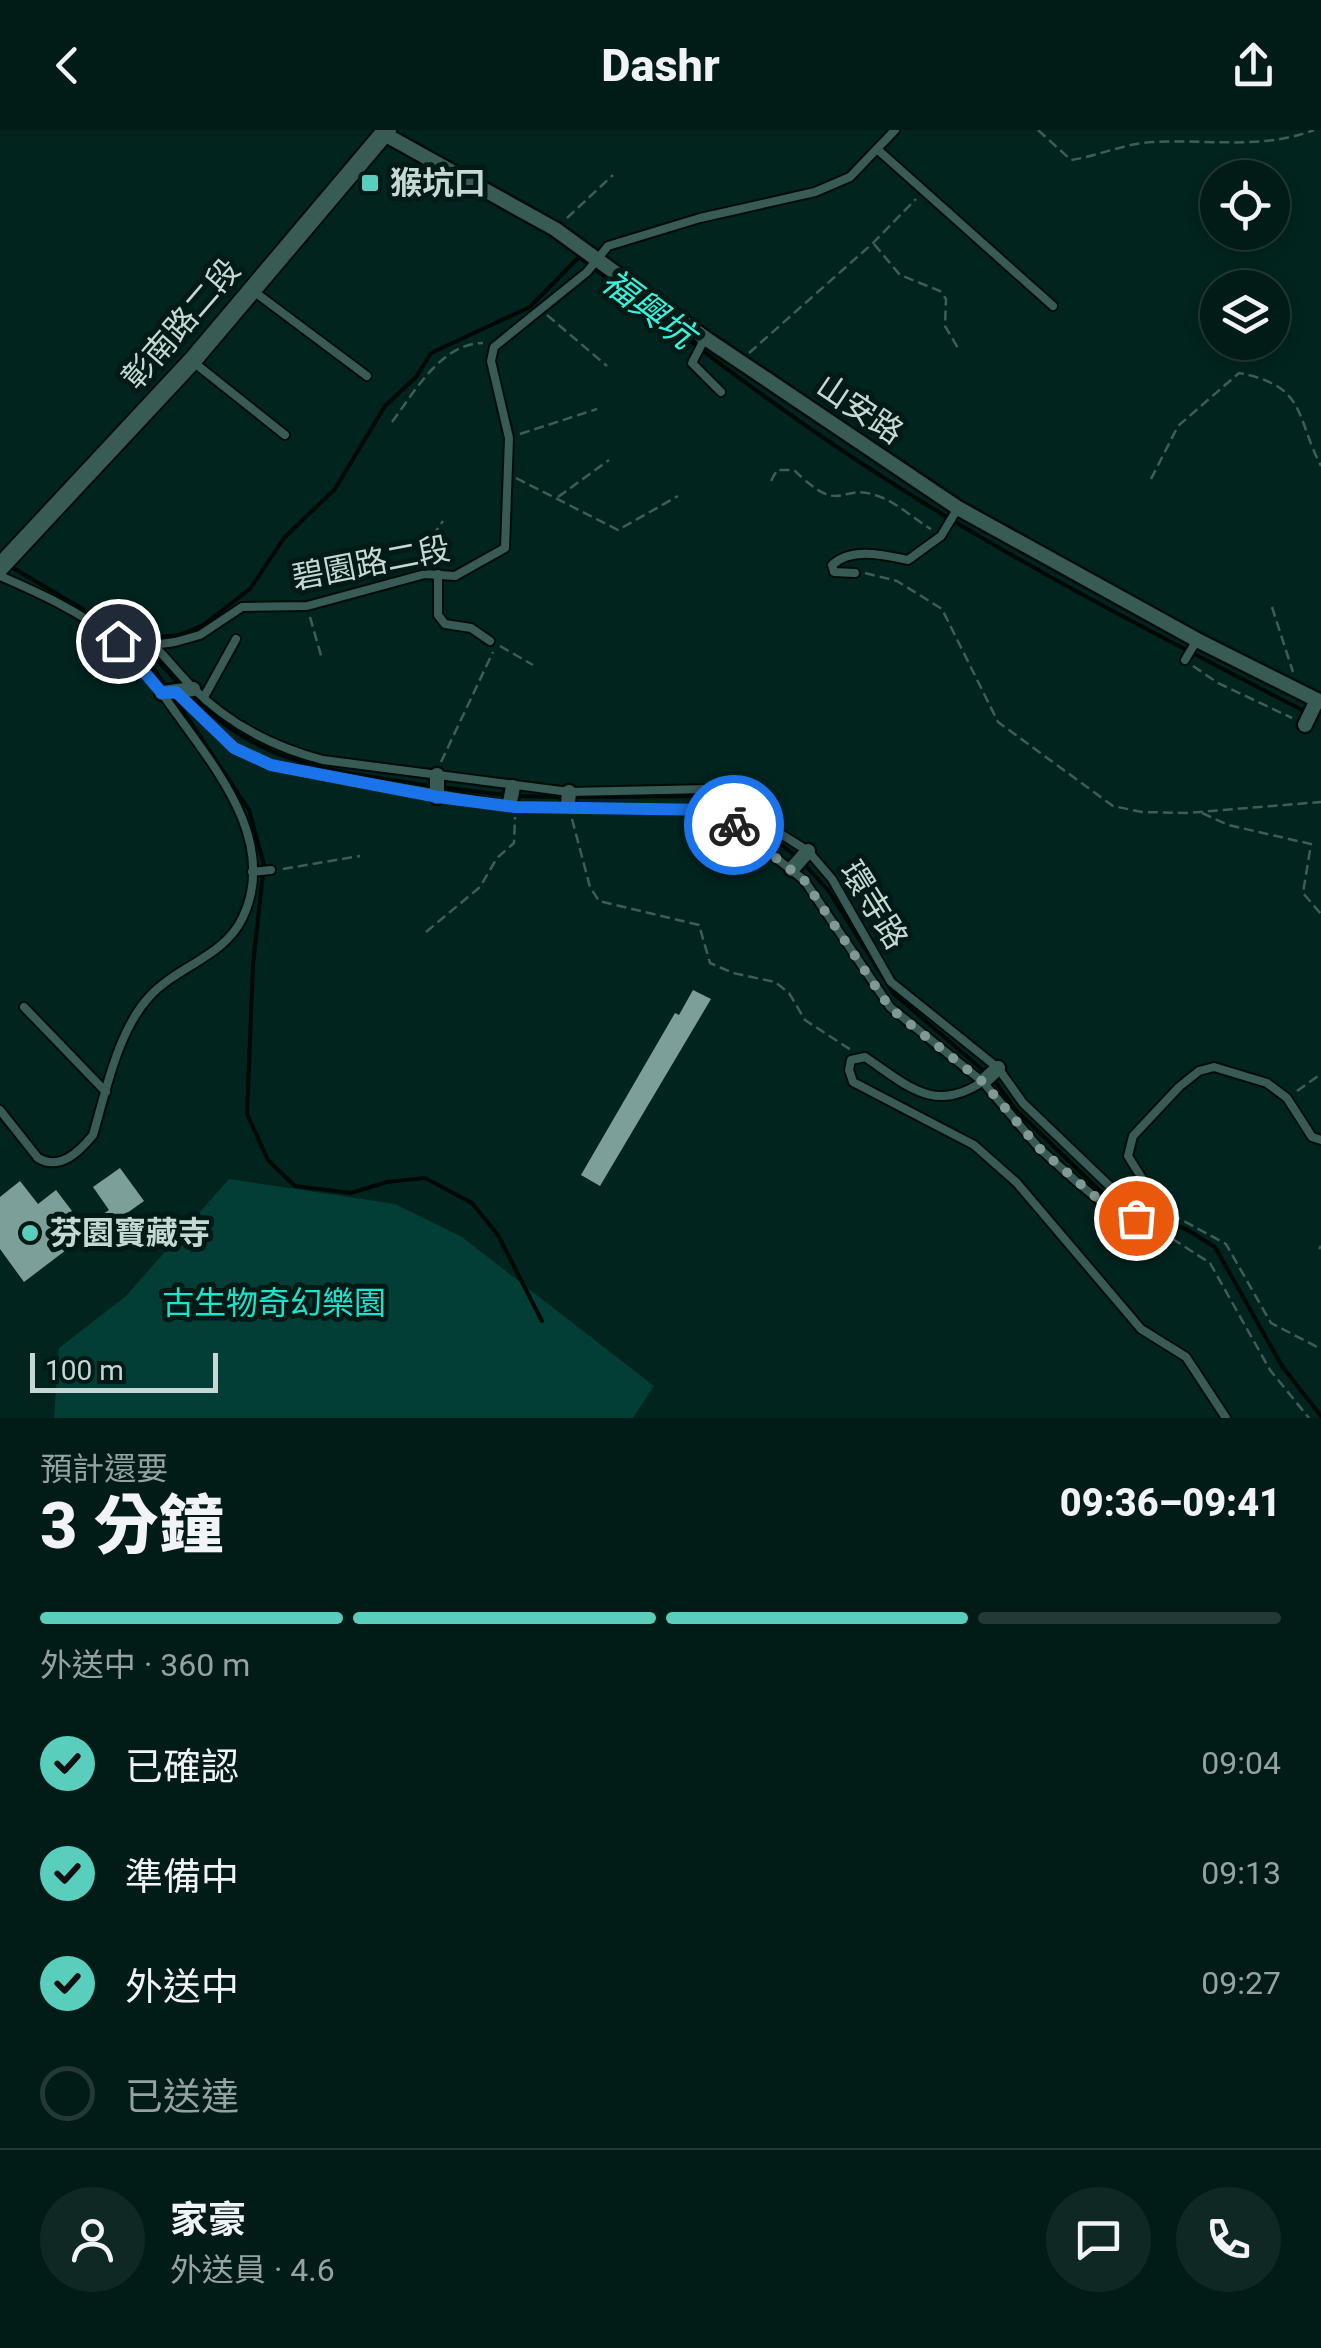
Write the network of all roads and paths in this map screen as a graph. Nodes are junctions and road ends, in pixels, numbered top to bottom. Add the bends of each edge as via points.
1 (895, 130) edge
2 (1038, 130) edge
3 (1314, 130) edge
4 (386, 132) edge
5 (877, 149) junction
6 (613, 175) dead end
7 (924, 191) junction
8 (555, 228) junction
9 (873, 243) junction
10 (598, 258) junction
11 (252, 290) junction
12 (1052, 306) dead end
13 (542, 310) junction
14 (705, 338) junction
15 (494, 347) junction
16 (958, 348) dead end
17 (192, 361) junction
18 (740, 361) junction
19 (606, 366) dead end
20 (367, 376) dead end
21 (721, 392) dead end
22 (597, 409) dead end
23 (392, 422) dead end
24 (285, 434) dead end
25 (509, 438) junction
26 (609, 460) dead end
27 (1321, 466) edge
28 (508, 473) junction
29 (1151, 479) dead end
30 (771, 481) dead end
31 (678, 496) dead end
32 (557, 498) junction
33 (958, 508) junction
34 (444, 521) dead end
35 (940, 536) junction
36 (6, 548) edge
37 (0, 567) edge
38 (855, 573) joint
39 (438, 574) junction
40 (0, 576) edge
41 (306, 606) junction
42 (1272, 607) dead end
43 (236, 640) dead end
44 (1196, 640) junction
45 (118, 641) junction
46 (490, 641) junction
47 (154, 644) junction
48 (322, 659) dead end
49 (1185, 660) joint
50 (533, 665) dead end
51 (1295, 691) junction
52 (169, 693) junction
53 (199, 693) junction
54 (1319, 701) edge
55 (1305, 725) joint
56 (438, 788) junction
57 (513, 797) junction
58 (569, 799) junction
59 (1321, 802) edge
60 (1201, 812) junction
61 (1312, 844) junction
62 (1321, 846) edge
63 (360, 856) dead end
64 (801, 859) junction
65 (271, 870) joint
66 (252, 872) junction
67 (1321, 914) edge
68 (426, 932) dead end
69 (24, 1007) dead end
70 (865, 1057) junction
71 (1321, 1074) edge
72 (990, 1076) junction
73 (106, 1092) junction
74 (1287, 1098) junction
75 (0, 1110) edge
76 (1321, 1140) edge
77 (1140, 1213) junction
78 (1321, 1349) edge
79 (1226, 1418) edge
80 (1310, 1418) edge

1 - 5 lane
2 - 3 path via 1070,160 1150,142 1240,145
4 - 8 street, 山安路
4 - 11 street, 彰南路二段
5 - 7 lane
5 - 10 lane via 850,176 815,192 637,236 608,246
6 - 8 path
7 - 9 path
7 - 12 lane
8 - 10 street, 山安路
9 - 16 path via 900,276 940,291 945,326
9 - 18 path
10 - 13 lane
10 - 14 street, 山安路
11 - 17 street, 彰南路二段
11 - 20 lane
13 - 15 lane
13 - 19 path
14 - 18 street, 山安路
14 - 21 lane via 692,363
15 - 23 path via 476,342 448,356
15 - 25 lane, 碧園路二段
17 - 24 lane
17 - 36 street, 彰南路二段
18 - 33 street, 山安路
22 - 25 path
25 - 28 lane, 碧園路二段
26 - 32 path
27 - 29 path via 1297,403 1264,378 1239,373 1178,426
28 - 32 path
28 - 39 lane, 碧園路二段 via 505,548 455,576
30 - 35 path via 777,470 794,470 834,499 876,494
31 - 32 path via 618,530
33 - 35 lane
33 - 44 street, 山安路
34 - 39 path via 432,537
35 - 38 lane via 908,560 870,553 832,566 834,572
36 - 37 street, 彰南路二段
38 - 60 path via 897,581 942,609 998,722 1113,806
39 - 41 lane, 碧園路二段
39 - 46 lane via 438,614 445,624 471,628
40 - 45 lane via 51,598
41 - 47 lane, 碧園路二段 via 242,607 200,635
41 - 48 path
42 - 51 path
43 - 53 lane
44 - 49 lane
44 - 51 street, 山安路
45 - 47 lane, 碧園路二段
45 - 52 lane
46 - 50 path
46 - 56 path via 493,652
47 - 53 lane, 環寺路
49 - 55 path
51 - 54 street, 山安路
52 - 53 street
52 - 56 lane, 環寺路 via 234,748 271,765
52 - 66 lane via 243,816
53 - 56 lane, 環寺路 via 283,749
54 - 55 street
56 - 57 lane, 環寺路
56 - 57 lane, 環寺路
57 - 58 lane, 環寺路
57 - 58 lane, 環寺路
57 - 68 path via 514,843 480,887
58 - 64 lane, 環寺路 via 715,810
58 - 64 lane, 環寺路 via 709,789
58 - 70 path via 599,901 699,925 710,963 776,982 805,1020
59 - 60 path
60 - 61 path via 1228,825
61 - 62 path
61 - 67 path via 1303,893
63 - 65 path
64 - 72 lane, 環寺路 via 832,879 891,982
64 - 72 lane, 環寺路 via 890,1008
65 - 66 lane
66 - 73 lane via 236,930 148,998
69 - 73 lane
70 - 72 lane via 936,1096 966,1094
70 - 79 lane via 851,1060 853,1082 974,1145 1017,1183 1141,1328 1186,1357
71 - 74 path
72 - 77 lane, 環寺路
72 - 77 lane, 環寺路 via 1039,1148 1121,1218
73 - 75 lane via 93,1136 54,1164 38,1158
74 - 76 lane via 1312,1137
74 - 77 lane via 1245,1074 1199,1070 1132,1136 1128,1156 1148,1188
77 - 78 path via 1195,1224 1226,1244 1270,1323
77 - 80 path via 1210,1263 1270,1370

